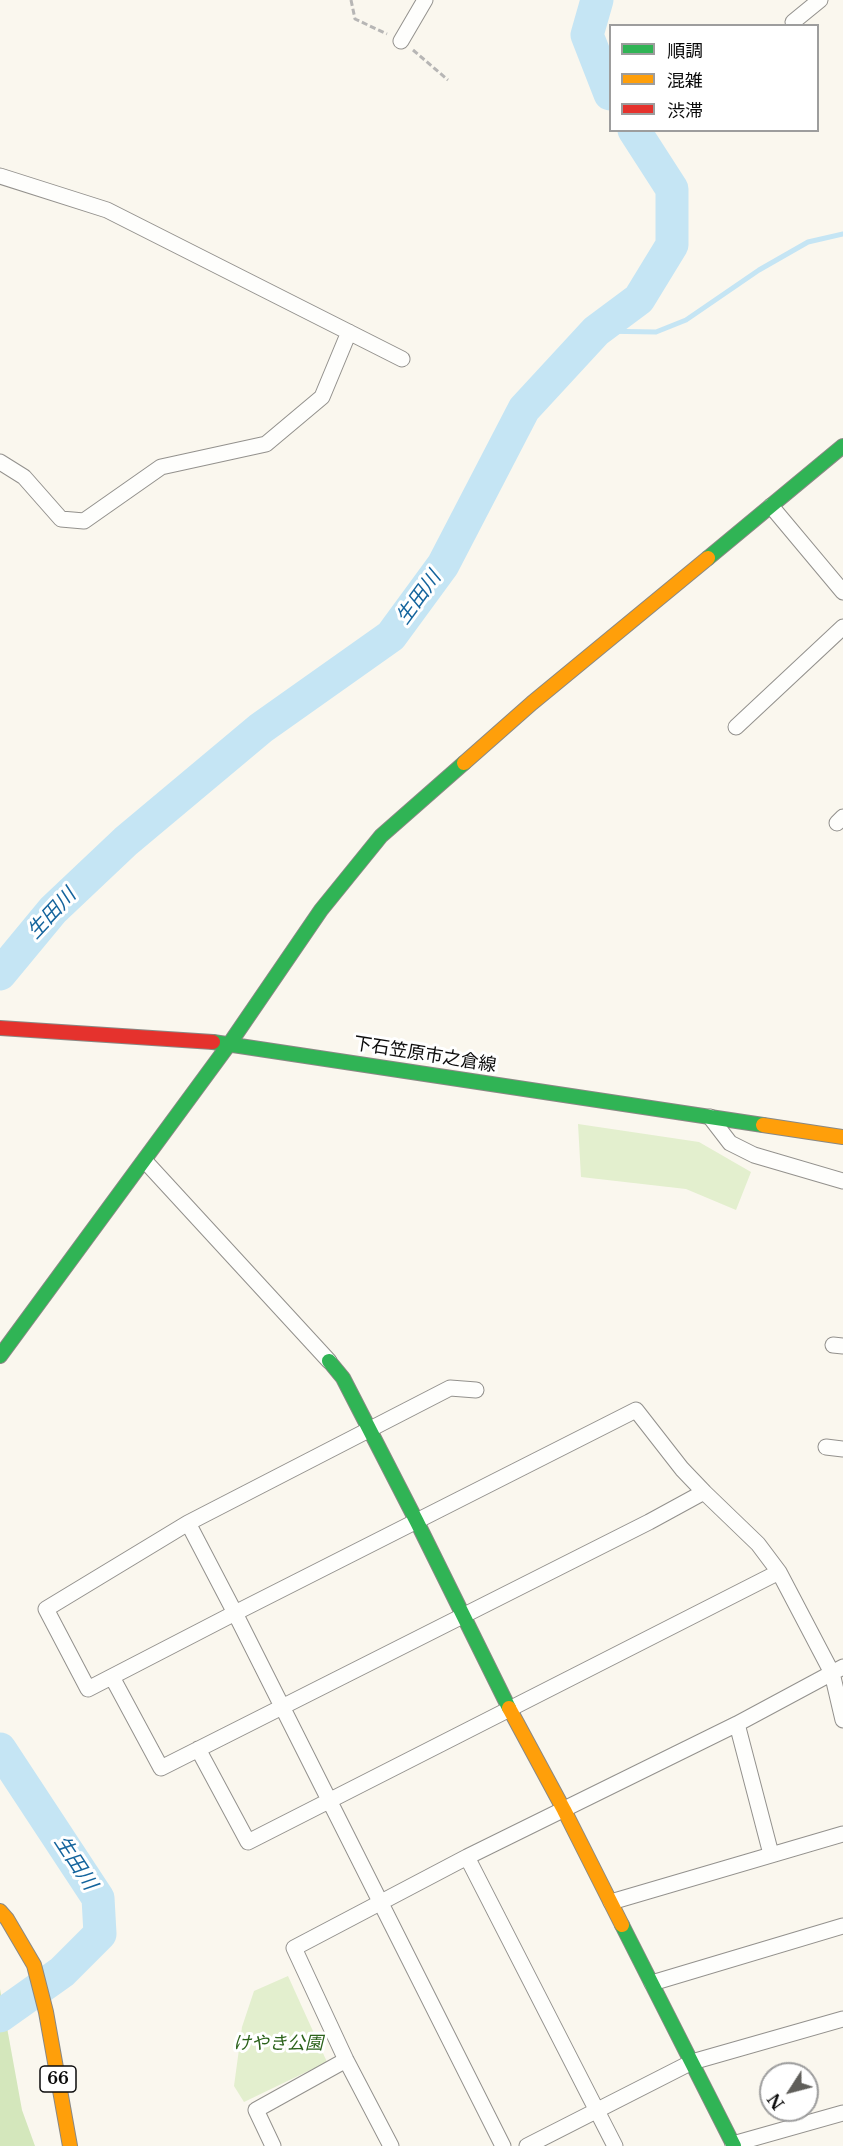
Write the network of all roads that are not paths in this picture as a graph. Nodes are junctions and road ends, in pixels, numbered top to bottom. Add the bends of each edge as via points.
1 (425, 0) edge
2 (820, 0) edge
3 (793, 22) dead end
4 (401, 41) dead end
5 (0, 176) edge
6 (349, 332) junction
7 (402, 358) dead end
8 (843, 446) edge
9 (0, 462) edge
10 (771, 506) junction
11 (843, 592) edge
12 (843, 627) edge
13 (736, 727) dead end
14 (3, 1029) edge
15 (230, 1043) junction
16 (710, 1117) junction
17 (843, 1137) edge
18 (145, 1161) junction
19 (843, 1181) edge
20 (0, 1356) edge
21 (329, 1361) joint
22 (476, 1390) dead end
23 (369, 1431) junction
24 (826, 1447) dead end
25 (843, 1449) edge
26 (704, 1492) junction
27 (417, 1522) junction
28 (188, 1523) junction
29 (779, 1572) junction
30 (235, 1613) junction
31 (462, 1616) junction
32 (837, 1670) edge
33 (112, 1677) junction
34 (282, 1707) junction
35 (509, 1709) junction
36 (843, 1720) edge
37 (737, 1724) junction
38 (198, 1749) junction
39 (329, 1801) junction
40 (564, 1810) junction
41 (843, 1834) edge
42 (771, 1854) junction
43 (467, 1857) junction
44 (610, 1902) junction
45 (381, 1904) junction
46 (0, 1911) edge
47 (843, 1926) edge
48 (652, 1983) junction
49 (843, 2019) edge
50 (346, 2060) junction
51 (692, 2062) junction
52 (598, 2112) junction
53 (843, 2113) edge
54 (734, 2145) edge
55 (70, 2146) edge
56 (273, 2146) edge
57 (391, 2146) edge
58 (503, 2146) edge
59 (527, 2146) edge
60 (615, 2146) edge

1 - 4 street
2 - 3 street
5 - 6 street via 107,210
6 - 7 street
6 - 9 street via 322,397 266,444 161,467 84,521 61,519 24,477
8 - 10 street
10 - 11 street
10 - 15 street via 532,704 381,836 321,910
12 - 13 street
14 - 15 street, 下石笠原市之倉線
15 - 16 street, 下石笠原市之倉線
15 - 18 street
16 - 17 street, 下石笠原市之倉線
16 - 19 street via 730,1143 754,1155
18 - 20 street
18 - 21 street
21 - 23 street via 343,1378
22 - 23 street via 450,1388
23 - 27 street
23 - 28 street
24 - 25 street
26 - 27 street via 636,1410
26 - 29 street via 758,1544
26 - 31 street
27 - 30 street
27 - 31 street
28 - 30 street
28 - 33 street via 46,1609 88,1689
29 - 32 street
29 - 35 street
30 - 33 street
30 - 34 street
31 - 34 street
31 - 35 street
32 - 36 street
32 - 37 street
33 - 38 street via 161,1768
34 - 38 street
34 - 39 street
35 - 39 street
35 - 40 street
37 - 40 street
37 - 42 street
38 - 39 street via 248,1842
39 - 45 street
40 - 43 street
40 - 44 street
41 - 42 street
42 - 44 street
43 - 45 street
43 - 52 street
44 - 48 street
45 - 50 street via 294,1948
45 - 58 street
46 - 55 street, 66 via 34,1965
47 - 48 street
48 - 51 street
49 - 51 street
50 - 56 street via 256,2110
50 - 57 street
51 - 52 street
51 - 54 street
52 - 59 street
52 - 60 street
53 - 54 street

